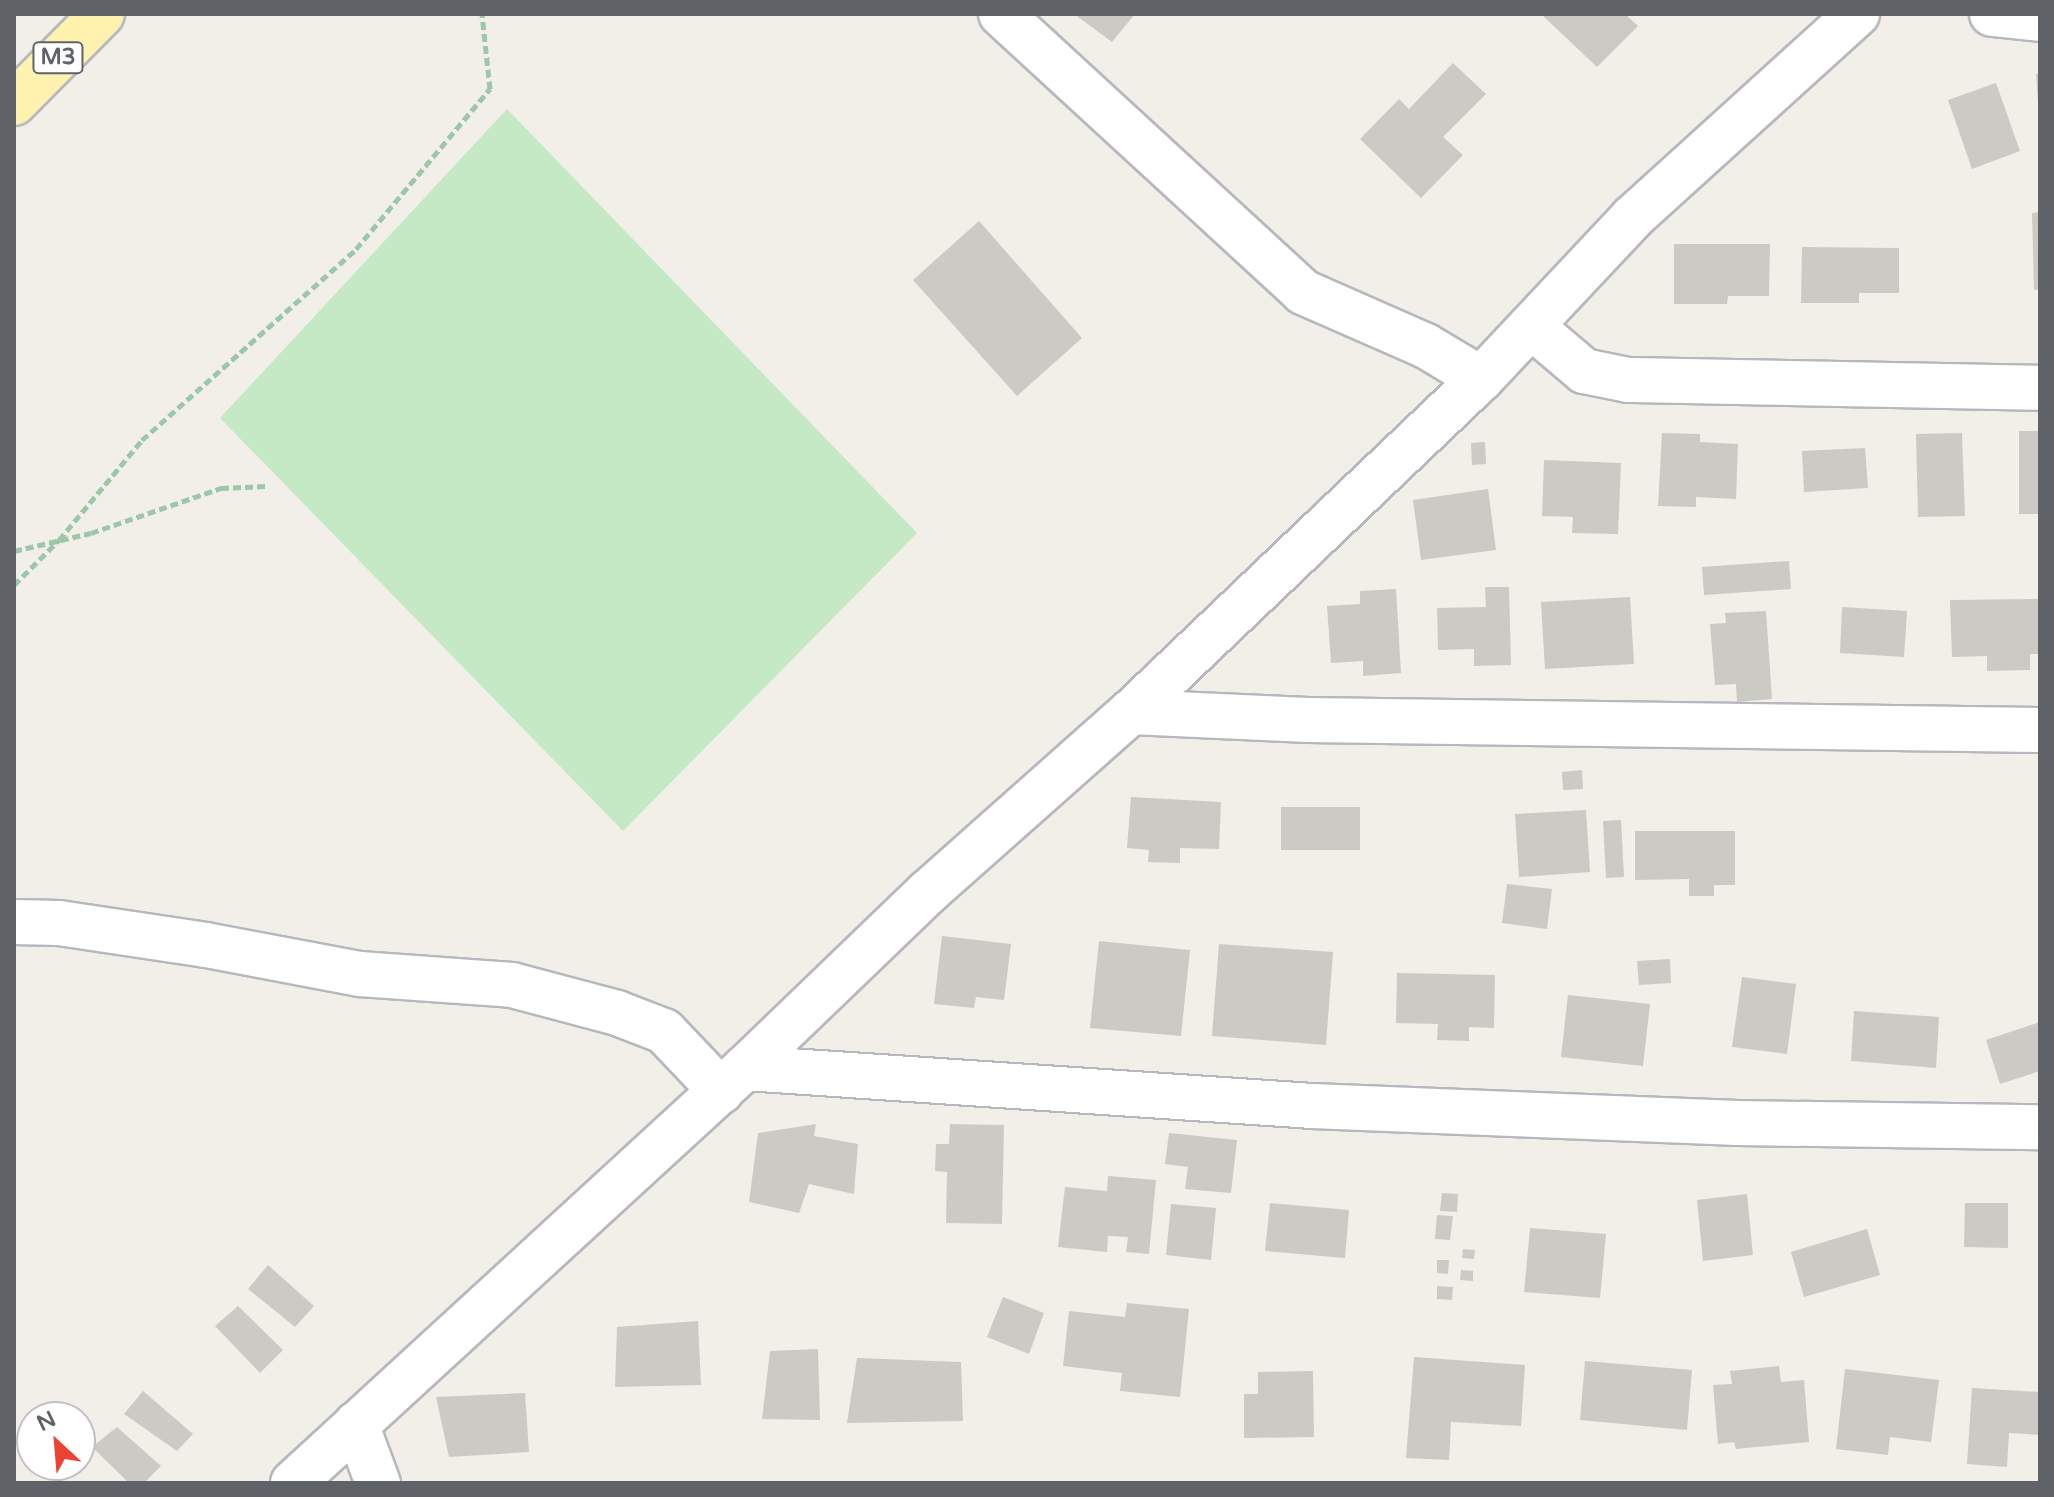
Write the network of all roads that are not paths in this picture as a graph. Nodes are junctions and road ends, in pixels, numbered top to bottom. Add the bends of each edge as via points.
1 (102, 14) edge
2 (1001, 14) edge
3 (1857, 14) edge
4 (1992, 14) edge
5 (2040, 19) edge
6 (14, 103) edge
7 (1531, 326) junction
8 (1481, 379) junction
9 (2040, 388) edge
10 (1131, 712) junction
11 (2040, 730) edge
12 (14, 922) edge
13 (733, 1080) junction
14 (2040, 1127) edge
15 (356, 1424) junction
16 (293, 1483) edge
17 (378, 1483) edge

1 - 6 main road, M3
2 - 8 street via 1303,292 1426,346
3 - 7 street via 1632,218
4 - 5 street
7 - 8 street
7 - 9 street via 1584,371 1628,380
8 - 10 street
10 - 11 street via 1308,720
10 - 13 street via 928,892
12 - 13 street via 59,923 206,945 360,974 512,985 664,1031
13 - 14 street via 1738,1123
13 - 15 street
15 - 16 street
15 - 17 street

